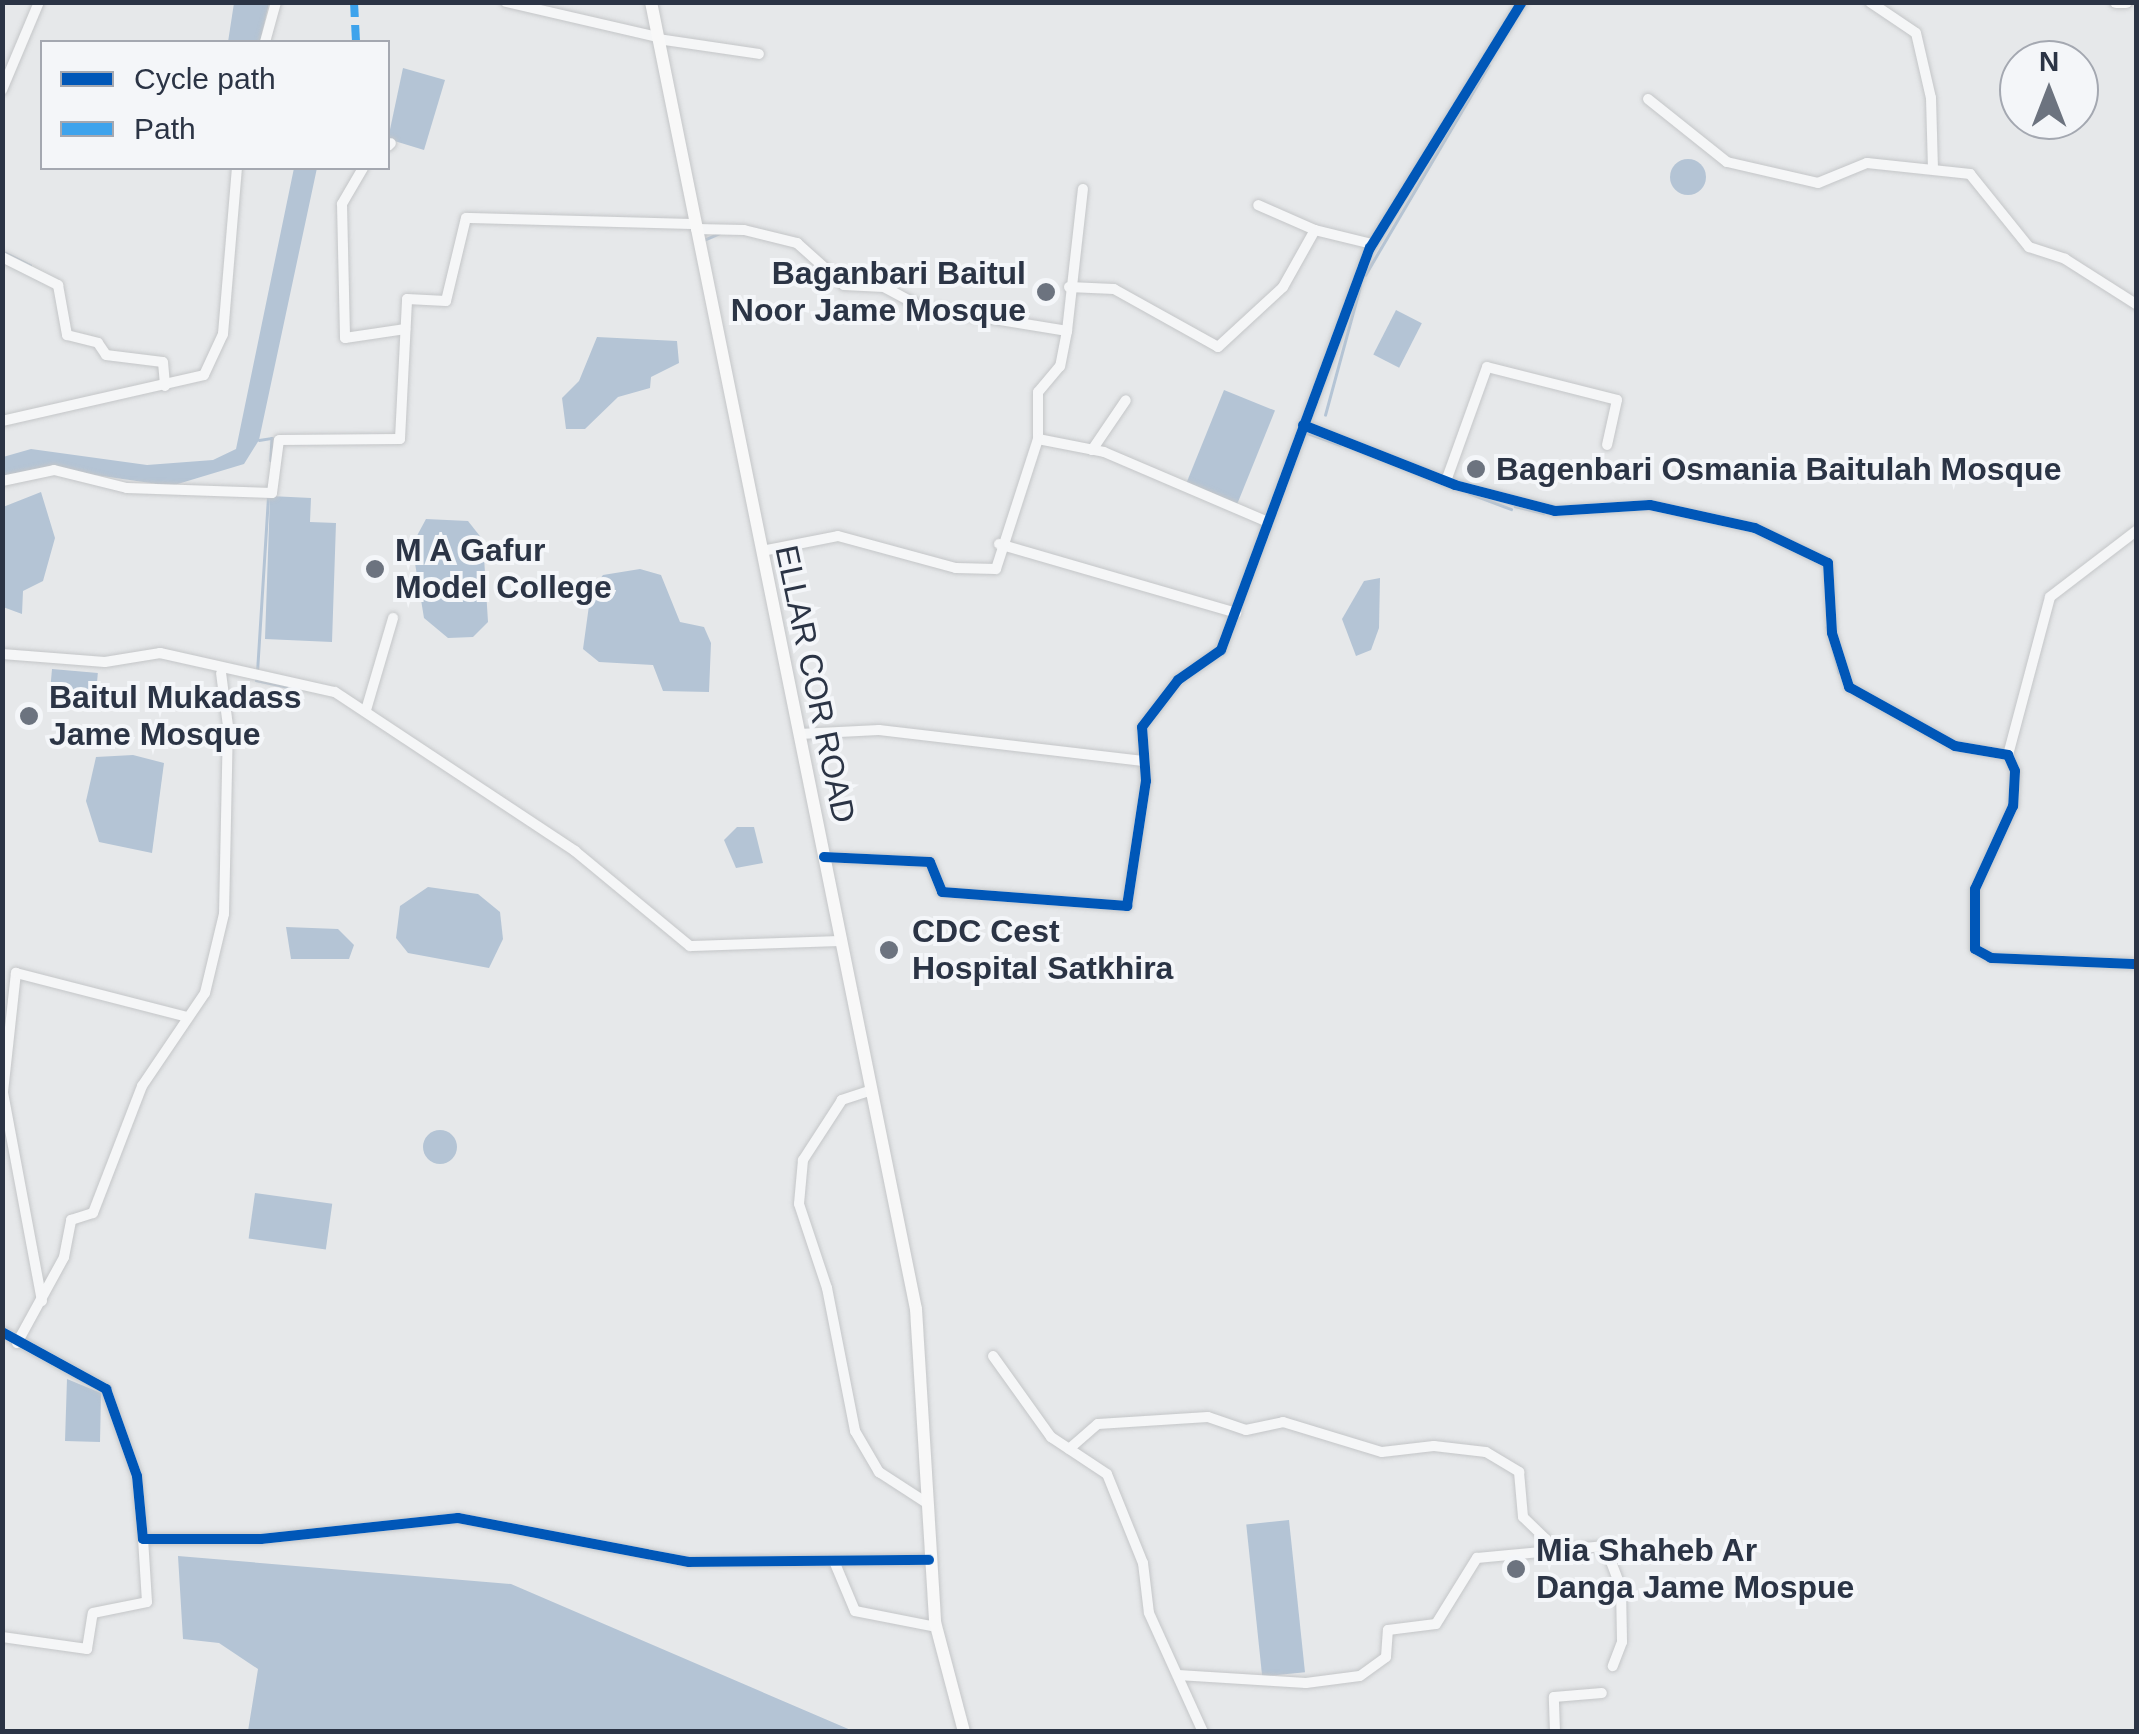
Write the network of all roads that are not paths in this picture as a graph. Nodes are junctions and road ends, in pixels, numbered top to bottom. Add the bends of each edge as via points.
1 (39, 2) edge
2 (276, 2) edge
3 (506, 2) edge
4 (651, 2) edge
5 (1522, 2) edge
6 (1870, 2) edge
7 (2116, 2) edge
8 (2126, 2) edge
9 (658, 38) junction
10 (266, 40) edge
11 (759, 54) dead end
12 (2, 90) edge
13 (1648, 99) dead end
14 (1933, 168) junction
15 (237, 170) edge
16 (361, 170) edge
17 (1083, 189) dead end
18 (1258, 204) dead end
19 (696, 226) junction
20 (1315, 230) junction
21 (1372, 244) junction
22 (2, 256) edge
23 (1069, 287) junction
24 (2136, 304) edge
25 (404, 329) junction
26 (1067, 330) junction
27 (165, 386) junction
28 (1126, 400) dead end
29 (2, 421) edge
30 (1302, 424) junction
31 (1038, 439) junction
32 (1607, 444) dead end
33 (1092, 450) junction
34 (2, 481) edge
35 (1446, 481) junction
36 (1268, 522) junction
37 (2136, 531) edge
38 (999, 544) junction
39 (762, 551) junction
40 (1236, 614) junction
41 (393, 618) dead end
42 (2, 654) edge
43 (221, 672) junction
44 (366, 710) junction
45 (799, 734) junction
46 (2008, 755) junction
47 (1143, 761) junction
48 (824, 857) junction
49 (842, 941) junction
50 (2136, 964) edge
51 (188, 1017) junction
52 (872, 1090) junction
53 (42, 1302) junction
54 (2, 1332) edge
55 (18, 1343) junction
56 (993, 1356) dead end
57 (1069, 1448) junction
58 (927, 1503) junction
59 (143, 1539) junction
60 (1548, 1554) junction
61 (929, 1560) junction
62 (834, 1561) junction
63 (931, 1626) dead end
64 (2, 1637) edge
65 (1614, 1666) dead end
66 (1178, 1675) junction
67 (1602, 1693) dead end
68 (964, 1732) edge
69 (1203, 1732) edge
70 (1554, 1732) edge

1 - 12 street
2 - 10 street
3 - 9 street
4 - 9 main road, ELLAR COR ROAD
5 - 21 street
6 - 14 street via 1916,33 1932,98
7 - 8 main road
9 - 11 street
9 - 19 main road, ELLAR COR ROAD
13 - 14 street via 1727,162 1818,183 1867,163
14 - 24 street via 1970,174 2030,247 2065,258
15 - 27 street via 220,344 204,375
16 - 25 street via 342,204 345,338
17 - 23 street
18 - 20 street
19 - 25 street via 466,218 446,301 406,299
19 - 26 street via 797,243 844,285 884,287 921,307
19 - 39 main road, ELLAR COR ROAD
20 - 21 street
20 - 23 street via 1282,287 1218,347 1114,289
21 - 30 street
22 - 27 street via 58,285 67,335 98,343 106,355 164,362
23 - 26 street
25 - 34 street via 400,440 278,440 272,492 115,485 54,470
26 - 31 street via 1060,366 1038,392
27 - 29 street
28 - 33 street
30 - 35 street
30 - 36 street
31 - 33 street
31 - 38 street
32 - 35 street via 1617,400 1487,367
33 - 36 street
35 - 46 street via 1554,511 1650,505 1790,543 1828,562 1832,634 1849,687 1954,746
36 - 40 street
37 - 46 street via 2050,597
38 - 39 street via 996,569 982,572 838,536
38 - 40 street
39 - 45 main road, ELLAR COR ROAD
40 - 47 street via 1222,650 1178,680 1142,727
41 - 44 street
42 - 43 street via 104,662 160,653
43 - 44 street via 335,692
43 - 51 street via 228,726 224,914 205,993
44 - 49 street via 575,851 690,946
45 - 47 street via 879,730
45 - 48 main road, ELLAR COR ROAD
46 - 50 street via 2013,806 1975,888 1975,950 1991,958
47 - 48 street via 1128,906 942,892 930,862
48 - 49 main road, ELLAR COR ROAD
49 - 52 main road, ELLAR COR ROAD
51 - 53 street via 142,1086 93,1213 72,1220
51 - 53 street via 16,973 3,1092
52 - 58 main road, ELLAR COR ROAD via 916,1308
52 - 58 street via 842,1100 802,1160 798,1204 826,1288 855,1431 878,1472
53 - 55 street
54 - 55 street
55 - 59 street via 106,1389 137,1476
56 - 57 street via 1051,1437
57 - 60 street via 1098,1424 1208,1418 1246,1430 1284,1422 1382,1452 1434,1446 1486,1452 1519,1472 1523,1517 1546,1539
57 - 66 street via 1107,1474 1143,1563 1149,1612
58 - 61 main road, ELLAR COR ROAD
59 - 62 street via 325,1533 458,1518 689,1562
59 - 64 street via 147,1602 94,1613 87,1649
60 - 65 street via 1605,1546 1622,1588 1622,1642
60 - 66 street via 1478,1558 1436,1624 1388,1630 1386,1656 1360,1676 1306,1683
61 - 62 street
61 - 68 main road, ELLAR COR ROAD via 935,1622
62 - 63 street via 855,1611
66 - 69 street
67 - 70 street via 1554,1697

